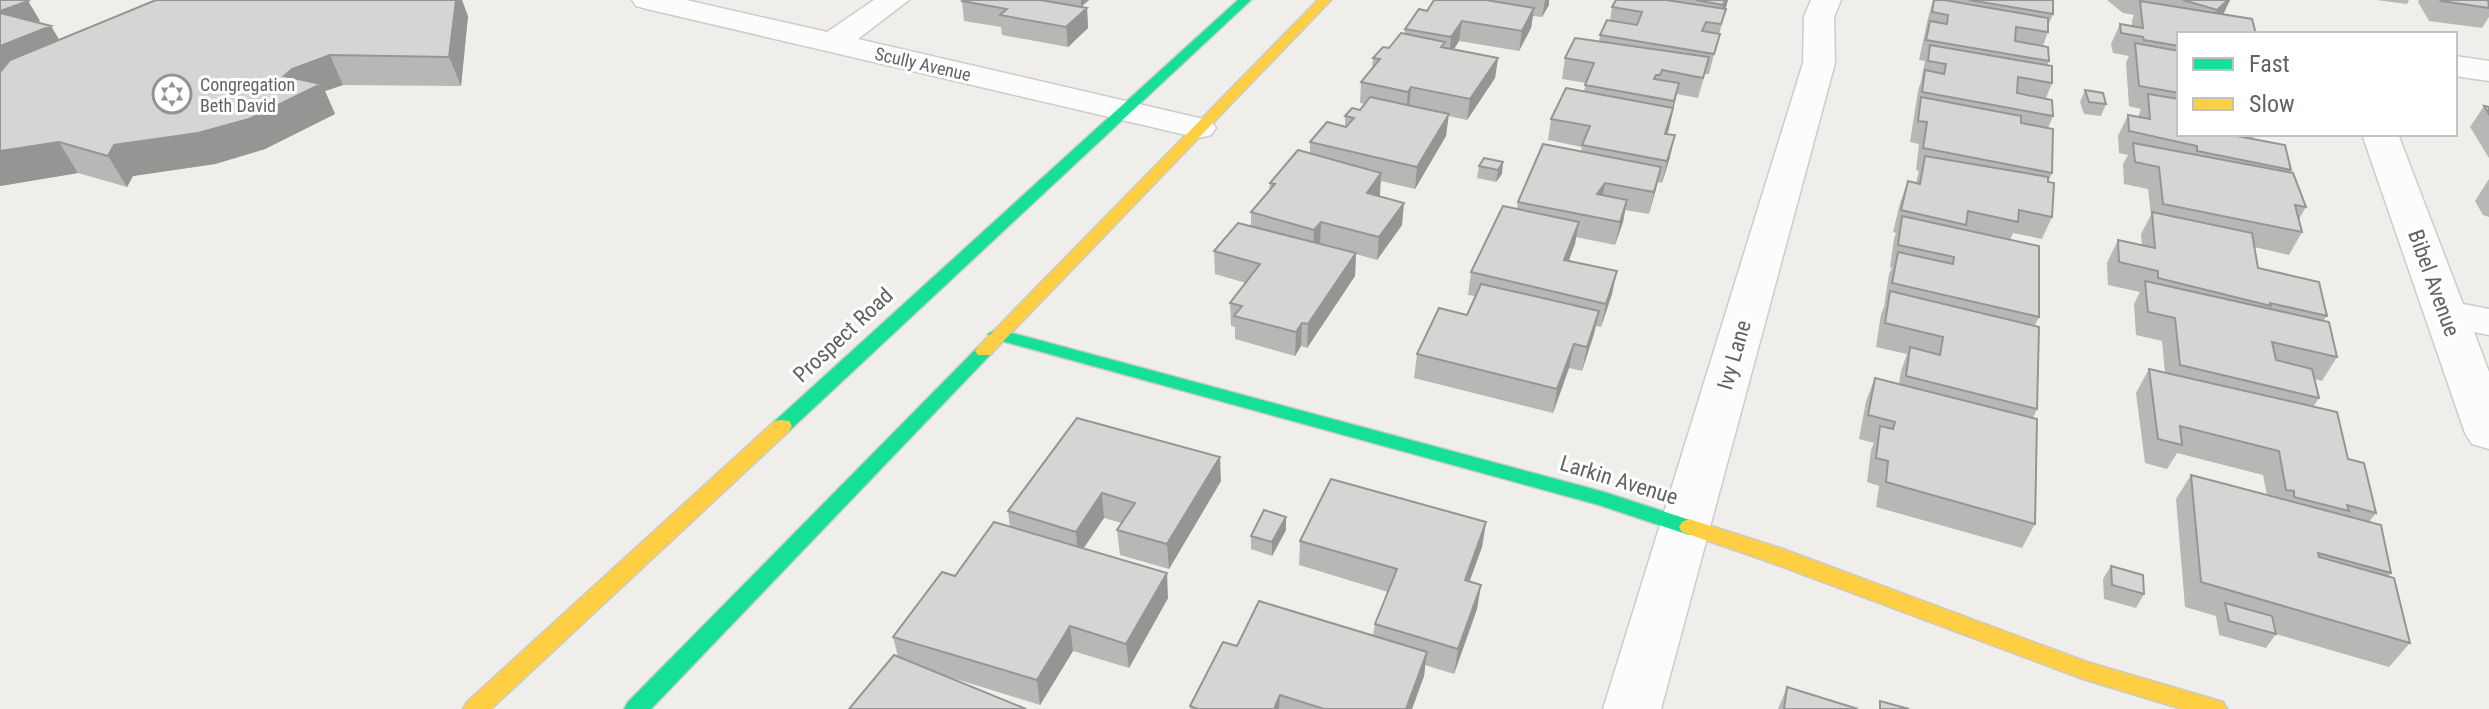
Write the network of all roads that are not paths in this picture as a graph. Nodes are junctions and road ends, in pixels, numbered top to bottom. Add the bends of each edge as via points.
1 (647, 0) edge
2 (894, 0) edge
3 (1245, 0) edge
4 (1325, 0) edge
5 (1826, 0) edge
6 (832, 43) junction
7 (2457, 66) edge
8 (2489, 71) edge
9 (1126, 112) junction
10 (1199, 128) junction
11 (2381, 136) edge
12 (2446, 313) junction
13 (2489, 322) edge
14 (997, 334) junction
15 (2489, 433) edge
16 (1684, 525) junction
17 (475, 709) edge
18 (636, 709) edge
19 (1632, 709) edge
20 (2215, 709) edge

1 - 6 street, Scully Avenue
2 - 6 street
3 - 9 main road, Prospect Road
4 - 10 main road
5 - 16 street, Ivy Lane via 1819,17 1819,63
6 - 9 street, Scully Avenue
7 - 8 street
9 - 10 street, Scully Avenue
9 - 17 main road, Prospect Road
10 - 14 main road
11 - 12 street, Bibel Avenue
12 - 13 street
12 - 15 street, Bibel Avenue
14 - 16 main road, Larkin Avenue
14 - 18 main road
16 - 19 street, Ivy Lane
16 - 20 main road, Larkin Avenue via 2083,670

